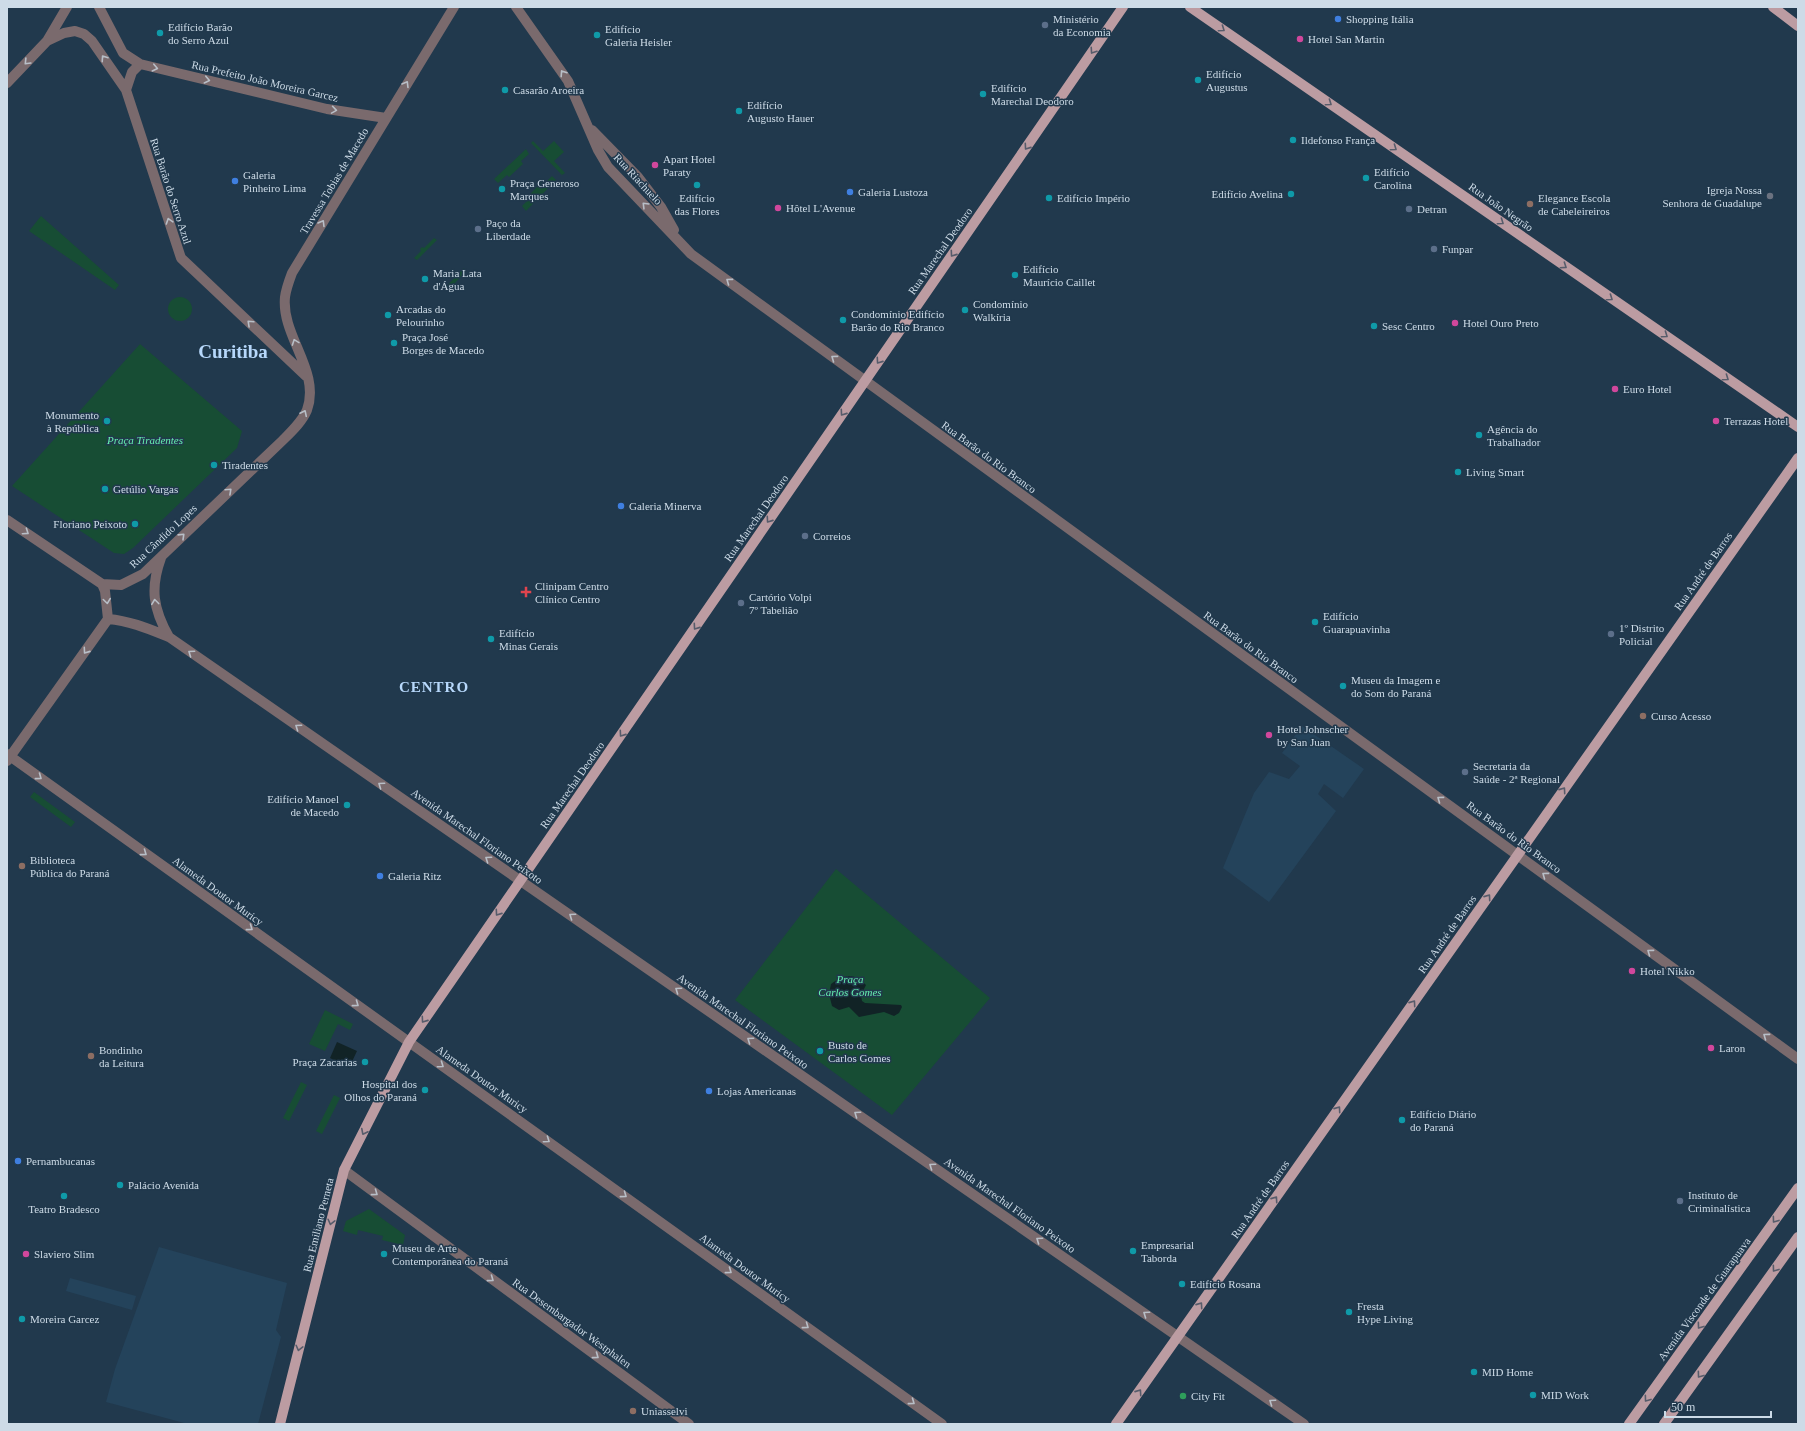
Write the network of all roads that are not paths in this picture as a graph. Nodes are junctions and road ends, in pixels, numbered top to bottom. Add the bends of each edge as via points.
1 (67, 7) edge
2 (99, 7) edge
3 (454, 7) edge
4 (516, 7) edge
5 (1123, 7) edge
6 (1190, 7) edge
7 (1773, 7) edge
8 (1798, 26) edge
9 (47, 41) junction
10 (140, 64) junction
11 (7, 83) edge
12 (126, 90) junction
13 (386, 118) junction
14 (586, 125) junction
15 (681, 242) junction
16 (691, 254) joint
17 (309, 378) junction
18 (865, 380) junction
19 (1798, 427) edge
20 (1798, 458) edge
21 (7, 520) edge
22 (163, 554) junction
23 (102, 584) junction
24 (108, 619) junction
25 (169, 638) junction
26 (8, 757) edge
27 (1518, 855) junction
28 (520, 881) junction
29 (409, 1042) junction
30 (1798, 1059) edge
31 (344, 1170) junction
32 (1798, 1188) edge
33 (1798, 1237) edge
34 (1178, 1337) junction
35 (280, 1424) edge
36 (689, 1424) edge
37 (942, 1424) edge
38 (1116, 1424) edge
39 (1304, 1424) edge
40 (1629, 1424) edge
41 (1664, 1424) edge

1 - 9 street
2 - 10 street via 123,53
13 -> 3 street, Travessa Tobias de Macedo
14 -> 4 street, Rua Riachuelo via 568,81
5 -> 18 main road, Rua Marechal Deodoro
6 -> 19 main road, Rua João Negrão
7 - 8 main road
9 -> 11 street
12 -> 9 street, Rua Barão do Serro Azul via 84,34 74,31
10 - 12 street via 132,72
10 -> 13 street, Rua Prefeito João Moreira Garcez via 327,108
17 -> 12 street, Rua Barão do Serro Azul via 181,258
17 -> 13 street, Travessa Tobias de Macedo via 287,317 287,286
14 - 15 street, Rua Riachuelo via 638,177 661,207
15 -> 14 street, Rua Riachuelo via 608,167
15 - 16 street, Rua Riachuelo
18 -> 16 street, Rua Barão do Rio Branco
22 -> 17 street, Rua Cândido Lopes via 292,431 307,409
27 -> 18 street, Rua Barão do Rio Branco
18 -> 28 main road, Rua Marechal Deodoro
27 -> 20 main road, Rua André de Barros
21 -> 23 street
22 - 23 street, Rua Cândido Lopes via 134,580 121,585
25 -> 22 street, Avenida Marechal Floriano Peixoto via 160,622 155,605 156,571
23 -> 24 street via 106,591
24 - 25 street, Avenida Marechal Floriano Peixoto via 138,624
24 -> 26 street
28 -> 25 street, Avenida Marechal Floriano Peixoto
26 -> 29 street, Alameda Doutor Muricy
30 -> 27 street, Rua Barão do Rio Branco
34 -> 27 main road, Rua André de Barros
28 -> 29 main road, Rua Marechal Deodoro
34 -> 28 street, Avenida Marechal Floriano Peixoto
29 -> 31 main road, Rua Emiliano Perneta
29 -> 37 street, Alameda Doutor Muricy
31 -> 35 main road, Rua Emiliano Perneta
31 -> 36 street, Rua Desembargador Westphalen
32 -> 40 main road, Avenida Visconde de Guarapuava
33 -> 41 main road
38 -> 34 main road, Rua André de Barros
39 -> 34 street, Avenida Marechal Floriano Peixoto

